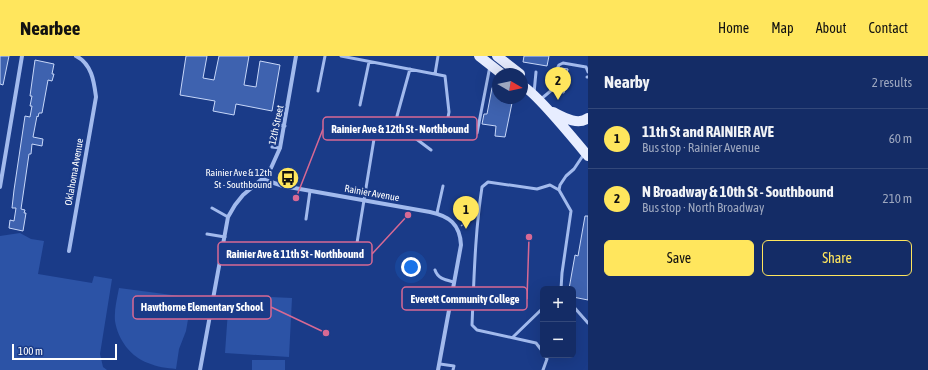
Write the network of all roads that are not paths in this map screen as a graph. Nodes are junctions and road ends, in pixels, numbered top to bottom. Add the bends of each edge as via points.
1 (22, 56) edge
2 (76, 56) edge
3 (296, 56) edge
4 (325, 56) edge
5 (340, 56) edge
6 (438, 56) edge
7 (479, 56) edge
8 (497, 56) edge
9 (369, 62) junction
10 (490, 64) junction
11 (495, 68) edge
12 (512, 68) edge
13 (410, 70) junction
14 (536, 72) dead end
15 (588, 72) edge
16 (435, 74) junction
17 (528, 90) edge
18 (318, 91) dead end
19 (537, 98) junction
20 (360, 105) dead end
21 (550, 111) junction
22 (397, 116) dead end
23 (588, 118) edge
24 (273, 124) dead end
25 (285, 126) junction
26 (446, 128) dead end
27 (477, 133) dead end
28 (366, 137) dead end
29 (374, 139) junction
30 (272, 147) dead end
31 (280, 148) junction
32 (431, 150) dead end
33 (587, 152) edge
34 (2, 162) edge
35 (262, 179) junction
36 (443, 186) dead end
37 (0, 187) edge
38 (559, 190) junction
39 (310, 191) junction
40 (364, 200) junction
41 (212, 208) dead end
42 (437, 214) junction
43 (228, 217) junction
44 (306, 219) dead end
45 (207, 234) dead end
46 (225, 237) junction
47 (232, 247) dead end
48 (356, 250) dead end
49 (69, 251) dead end
50 (222, 251) junction
51 (435, 270) dead end
52 (454, 282) junction
53 (561, 286) edge
54 (576, 309) edge
55 (540, 311) edge
56 (588, 323) edge
57 (513, 337) junction
58 (540, 348) edge
59 (546, 358) edge
60 (440, 364) junction
61 (200, 370) edge
62 (438, 370) edge
63 (453, 370) edge
64 (543, 370) edge

1 - 34 street
2 - 49 street, Oklahoma Avenue via 94,78 96,97
3 - 25 street, 12th Street
4 - 18 lane
5 - 9 lane
6 - 16 lane
7 - 10 main road
8 - 12 main road
9 - 13 lane
9 - 20 lane
10 - 11 main road
10 - 27 lane
13 - 16 lane
13 - 22 lane
14 - 19 lane
15 - 19 lane via 586,67 563,63 559,65 553,89
16 - 26 lane via 445,76 449,112
17 - 19 main road
19 - 21 main road
21 - 23 main road via 578,122
21 - 33 main road
24 - 25 lane
25 - 31 street, 12th Street
28 - 29 lane
29 - 32 lane via 386,133 415,138
29 - 40 lane
30 - 31 lane
31 - 35 street, 12th Street via 271,168
33 - 38 lane via 566,176
34 - 37 street
35 - 39 street, Rainier Avenue
35 - 43 street, 12th Street via 234,205
36 - 42 lane
38 - 53 lane via 571,211
38 - 57 lane via 550,185 537,189 488,182 482,187 472,325 477,330
39 - 40 street, Rainier Avenue
39 - 44 lane
40 - 42 street, Rainier Avenue
40 - 48 lane
41 - 43 lane
42 - 52 street, Rainier Avenue via 446,217 458,228 460,235 461,245
43 - 46 street, 12th Street
45 - 46 lane
46 - 50 street, 12th Street
47 - 50 lane
50 - 61 street, 12th Street
51 - 52 lane via 438,276
52 - 60 street
54 - 56 lane
55 - 57 lane
57 - 58 lane via 536,343
59 - 64 lane
60 - 62 street
60 - 63 lane via 454,366

